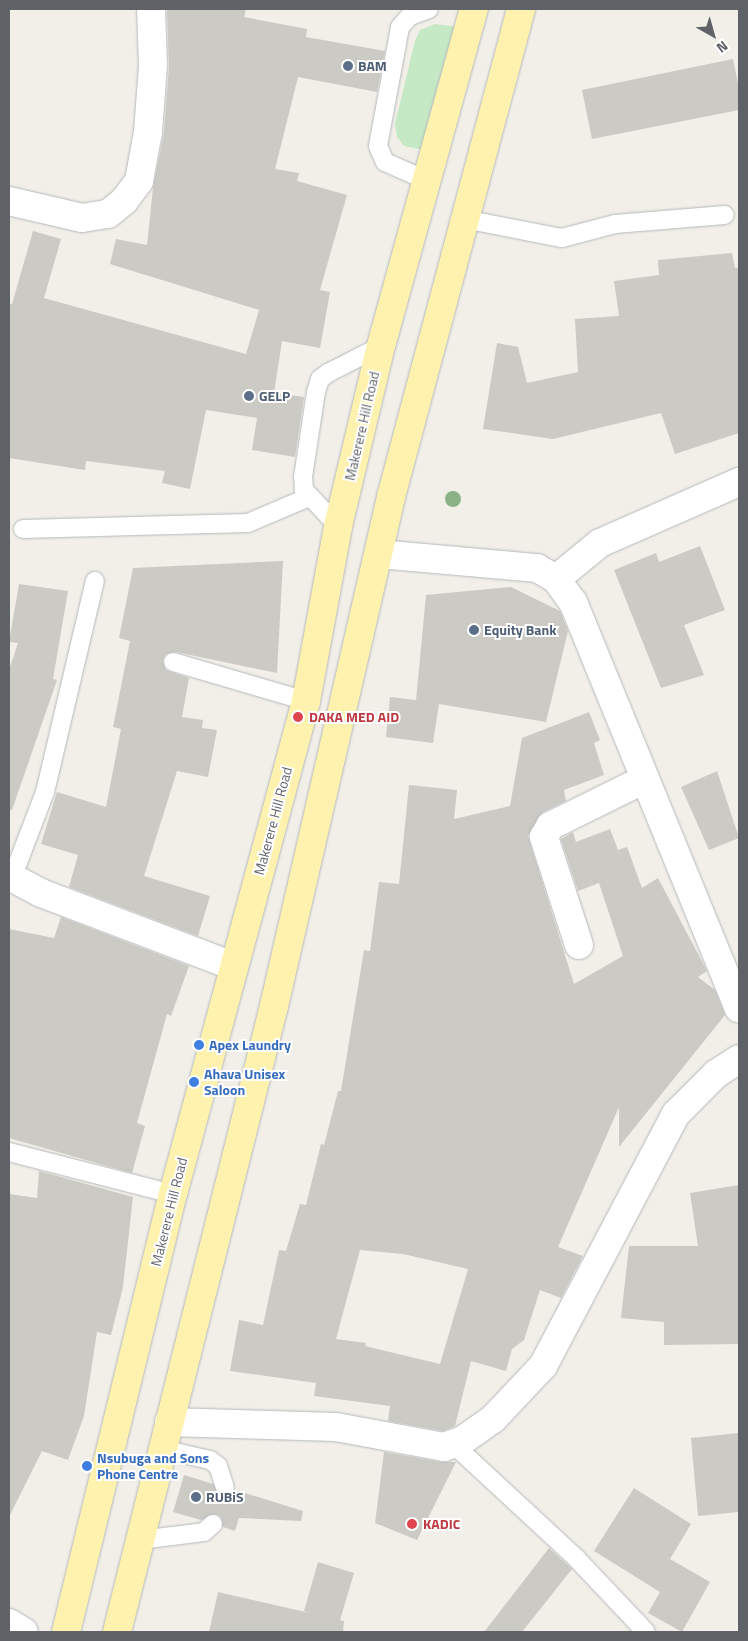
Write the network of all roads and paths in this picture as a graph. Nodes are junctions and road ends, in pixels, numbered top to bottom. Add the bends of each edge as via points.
1 (151, 9) edge
2 (429, 9) edge
3 (474, 9) edge
4 (521, 9) edge
5 (428, 181) junction
6 (9, 201) edge
7 (725, 215) dead end
8 (464, 219) junction
9 (381, 346) junction
10 (739, 482) edge
11 (309, 497) junction
12 (338, 526) junction
13 (23, 529) dead end
14 (379, 554) junction
15 (556, 579) junction
16 (95, 581) dead end
17 (173, 662) dead end
18 (306, 701) junction
19 (645, 779) junction
20 (10, 877) edge
21 (579, 945) dead end
22 (233, 966) junction
23 (739, 1008) edge
24 (739, 1059) edge
25 (9, 1152) edge
26 (173, 1194) junction
27 (169, 1422) junction
28 (453, 1444) junction
29 (162, 1449) junction
30 (225, 1487) dead end
31 (213, 1524) dead end
32 (140, 1540) junction
33 (9, 1622) edge
34 (24, 1632) edge
35 (66, 1632) edge
36 (117, 1632) edge
37 (646, 1632) edge

1 - 6 street via 153,66 148,132 139,181 124,201 108,214 82,218
2 - 5 lane via 410,16 400,27 378,146 385,162
3 - 5 main road, Makerere Hill Road
4 - 8 main road
5 - 9 main road, Makerere Hill Road
7 - 8 lane via 615,224 562,238
8 - 14 main road
9 - 11 lane via 320,378 303,477 304,490
9 - 12 main road, Makerere Hill Road
10 - 15 street via 600,544
11 - 12 lane
11 - 13 lane via 248,523
12 - 18 main road, Makerere Hill Road
14 - 15 street via 537,568
14 - 27 main road via 274,1006
15 - 19 street via 573,602
16 - 20 lane via 45,792
17 - 18 lane
18 - 22 main road, Makerere Hill Road
19 - 21 street via 550,826 544,837
19 - 23 street
20 - 22 street via 41,893
22 - 26 main road, Makerere Hill Road
24 - 28 street via 716,1074 676,1114 543,1366 493,1419
25 - 26 lane
26 - 35 main road, Makerere Hill Road
27 - 28 street via 336,1427 444,1448
27 - 29 main road
28 - 37 lane via 577,1560
29 - 30 lane via 210,1460 218,1466
29 - 32 main road
31 - 32 lane via 204,1532
32 - 36 main road
33 - 34 street

